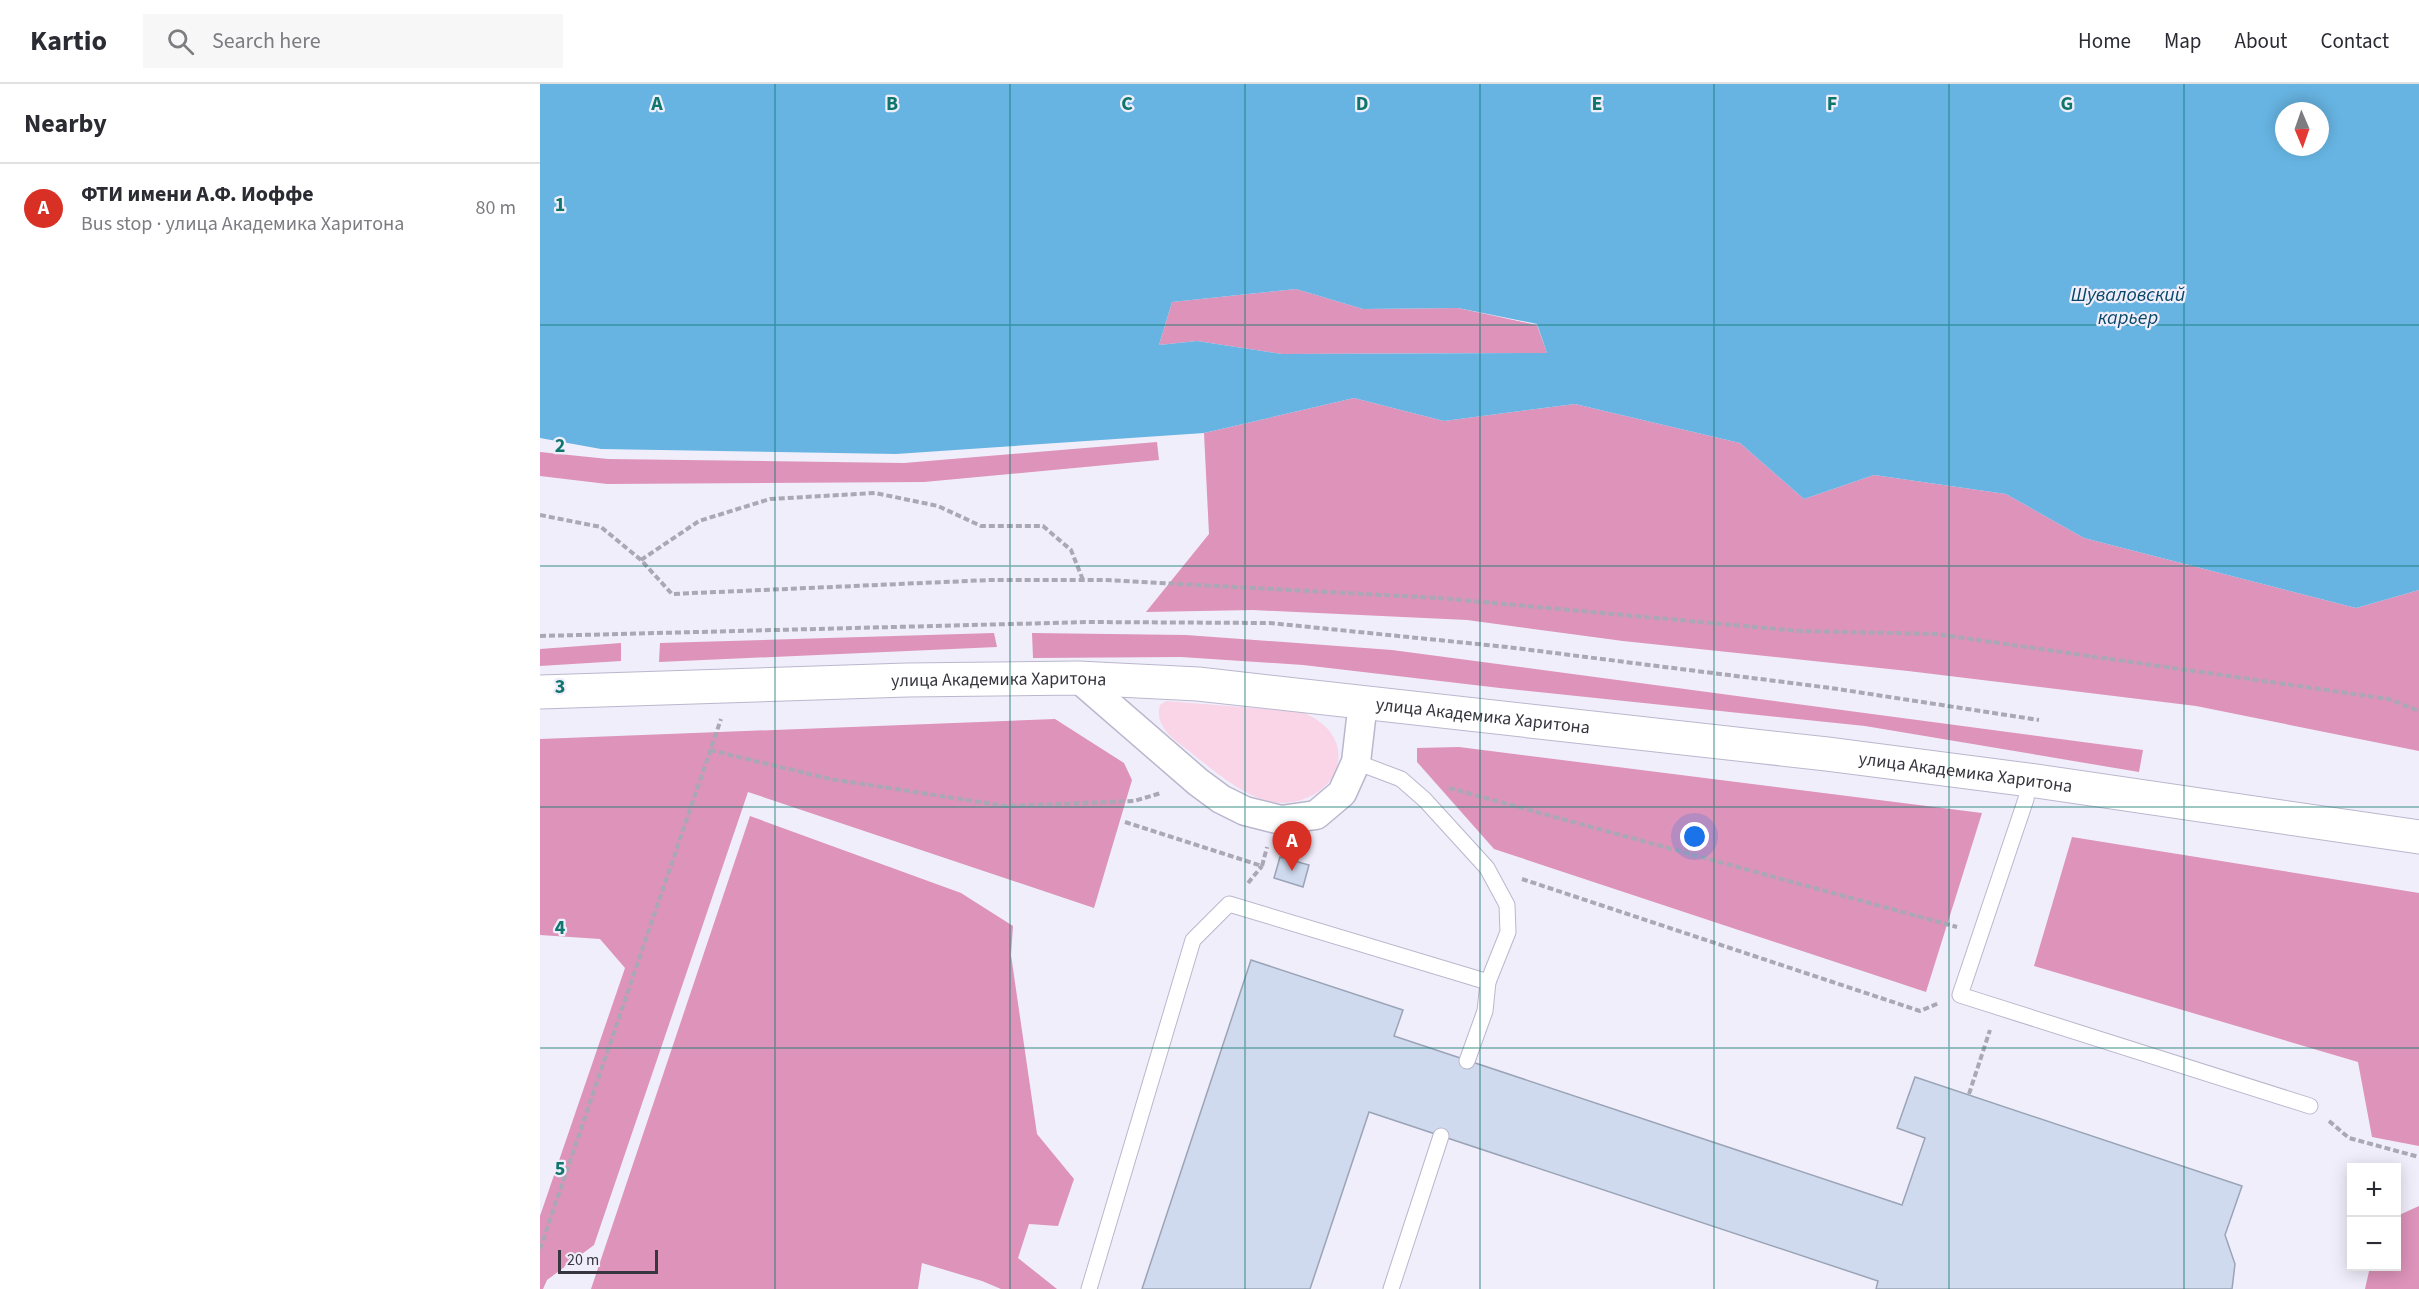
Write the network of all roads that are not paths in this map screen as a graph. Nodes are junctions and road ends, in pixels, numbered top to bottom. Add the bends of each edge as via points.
1 (1078, 678) junction
2 (540, 692) edge
3 (1363, 702) junction
4 (1356, 762) junction
5 (2029, 780) junction
6 (2419, 837) edge
7 (1488, 982) junction
8 (1467, 1061) dead end
9 (2310, 1106) road end
10 (1441, 1136) dead end
11 (1089, 1289) edge
12 (1391, 1289) edge

1 - 2 street, улица Академика Харитона
1 - 3 street, улица Академика Харитона via 1198,684
1 - 4 street via 1198,782 1245,811 1281,820 1316,815 1342,793
3 - 4 street
3 - 5 street, улица Академика Харитона
4 - 7 lane via 1401,779 1488,868 1507,905 1508,932
5 - 6 street, улица Академика Харитона
5 - 9 lane via 1960,995
7 - 8 lane via 1485,1011
7 - 11 lane via 1229,904 1192,940
10 - 12 lane

